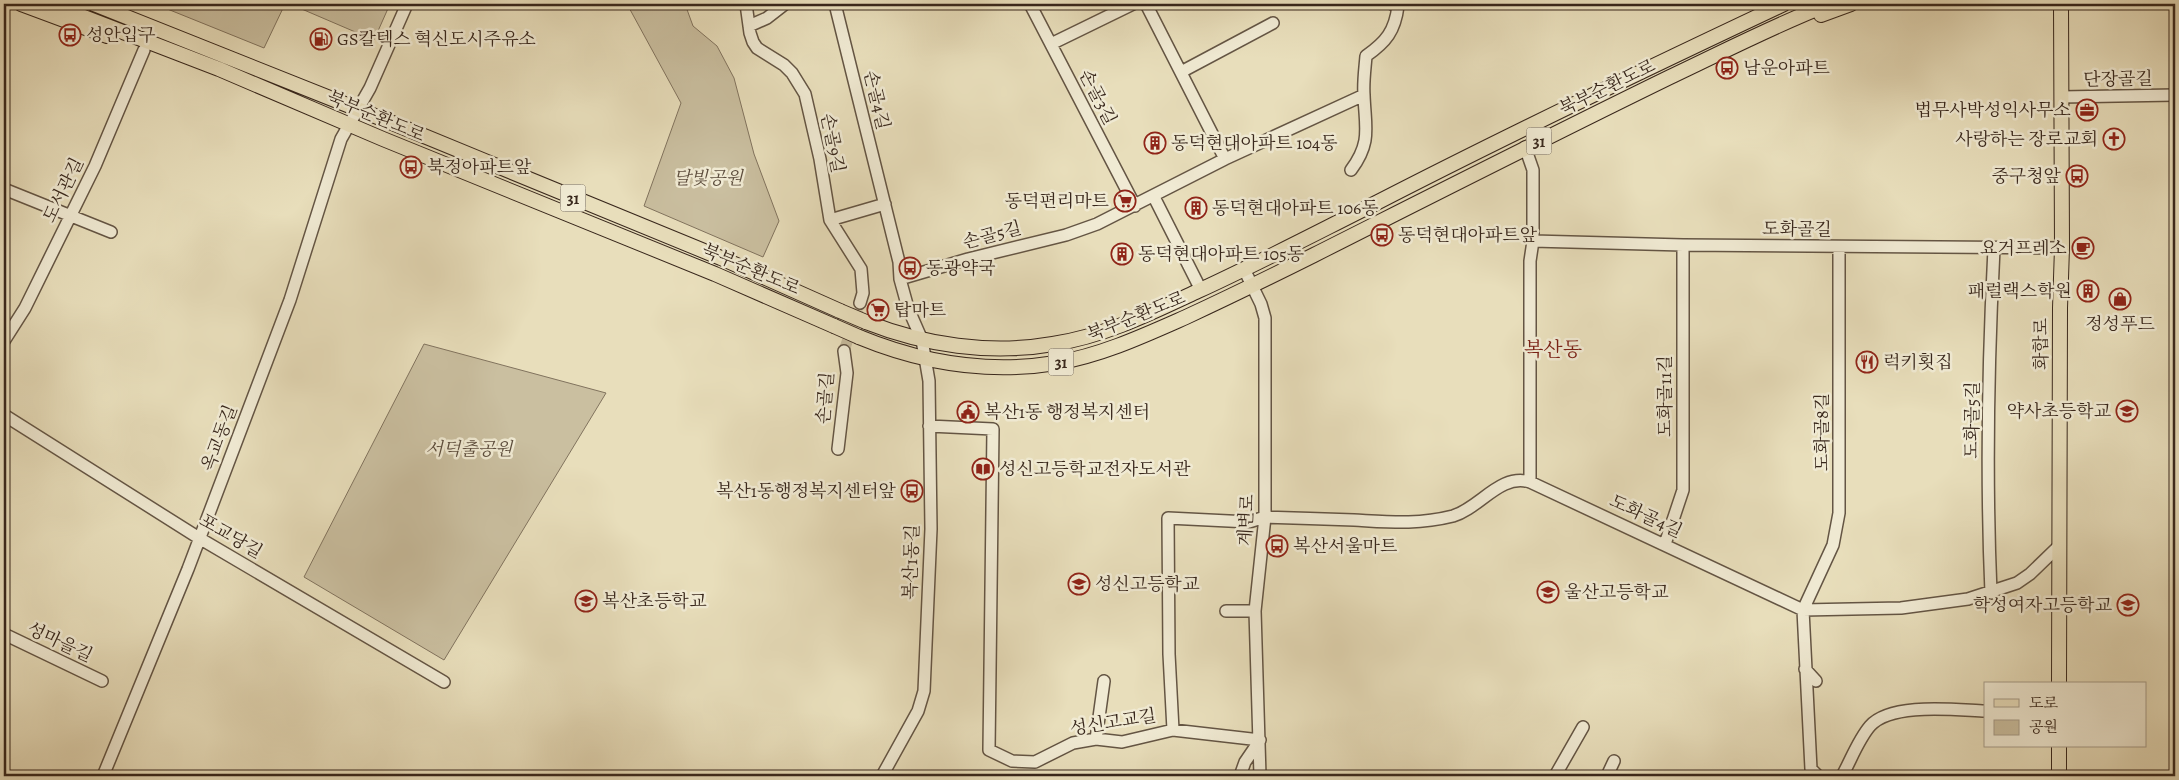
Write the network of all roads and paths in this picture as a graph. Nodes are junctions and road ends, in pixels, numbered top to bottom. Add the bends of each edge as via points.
1 (21, 4) edge
2 (50, 4) edge
3 (94, 4) edge
4 (117, 4) edge
5 (408, 4) edge
6 (746, 4) edge
7 (786, 4) edge
8 (835, 4) edge
9 (1030, 4) edge
10 (1134, 4) edge
11 (1146, 4) edge
12 (1768, 4) edge
13 (1784, 4) edge
14 (1829, 4) edge
15 (1851, 4) edge
16 (2061, 4) edge
17 (1395, 5) edge
18 (1273, 23) dead end
19 (749, 26) junction
20 (1051, 44) junction
21 (144, 50) junction
22 (1181, 72) junction
23 (305, 87) junction
24 (1364, 94) junction
25 (2175, 95) edge
26 (2061, 97) junction
27 (1588, 98) junction
28 (298, 103) junction
29 (358, 109) junction
30 (1596, 113) junction
31 (348, 124) junction
32 (1525, 147) junction
33 (1225, 159) junction
34 (1351, 170) dead end
35 (4, 190) edge
36 (1154, 197) junction
37 (885, 204) junction
38 (1135, 206) junction
39 (70, 216) junction
40 (830, 220) junction
41 (111, 232) dead end
42 (1533, 241) junction
43 (1683, 245) junction
44 (1839, 247) junction
45 (2062, 248) junction
46 (1994, 249) junction
47 (1244, 269) junction
48 (900, 279) junction
49 (1253, 285) junction
50 (1201, 290) junction
51 (860, 303) tunnel mouth
52 (922, 340) junction
53 (4, 341) edge
54 (844, 351) tunnel mouth
55 (926, 360) junction
56 (4, 415) edge
57 (929, 426) junction
58 (838, 449) dead end
59 (1530, 482) junction
60 (1265, 517) junction
61 (199, 538) junction
62 (1665, 544) junction
63 (2059, 546) junction
64 (1991, 592) junction
65 (1255, 610) junction
66 (1803, 610) junction
67 (1226, 611) dead end
68 (4, 634) edge
69 (1806, 669) junction
70 (1104, 680) dead end
71 (1816, 680) dead end
72 (102, 681) dead end
73 (2058, 681) edge
74 (444, 682) dead end
75 (1984, 711) edge
76 (1583, 727) dead end
77 (1173, 730) junction
78 (1096, 738) junction
79 (1260, 740) junction
80 (2059, 748) edge
81 (1614, 761) dead end
82 (103, 776) edge
83 (882, 776) edge
84 (1240, 776) edge
85 (1260, 776) edge
86 (1555, 776) edge
87 (1607, 776) edge
88 (1818, 776) edge
89 (1842, 776) edge
90 (2059, 776) edge

1 - 21 main road
2 - 28 main road, 북부순환도로
3 - 23 main road, 북부순환도로
4 - 23 main road via 188,32
5 - 29 street, 옥교동길
6 - 19 street, 손골9길
7 - 19 street
8 - 37 street, 손골4길
9 - 20 street, 손골3길
10 - 20 street
11 - 22 street
12 - 27 main road
13 - 27 main road, 북부순환도로 / 31
14 - 30 main road, 북부순환도로 / 31
15 - 30 main road
16 - 26 main road, 화합로
17 - 24 street via 1396,23 1380,46 1366,56
18 - 22 street
19 - 40 street, 손골9길 via 757,48 784,64 805,94
20 - 38 street, 손골3길
21 - 28 main road
21 - 39 street, 도서관길
22 - 33 street
23 - 29 main road, 북부순환도로 / 31
24 - 33 street, 손골5길
24 - 34 street via 1367,130 1362,155
25 - 26 street, 단장골길
26 - 45 main road, 화합로
27 - 47 main road, 북부순환도로 / 31
28 - 31 main road, 북부순환도로 / 31
29 - 31 street, 옥교동길
29 - 52 main road, 북부순환도로 / 31, bridge via 721,258 866,322
30 - 32 main road, 북부순환도로 / 31
31 - 55 main road, 북부순환도로 / 31, bridge via 893,351
31 - 61 street, 옥교동길 via 340,139 290,300
32 - 42 street via 1533,170
32 - 49 main road, 북부순환도로 / 31
33 - 36 street, 손골5길
35 - 39 street
36 - 38 street, 손골5길
36 - 50 street
37 - 40 street
37 - 48 street, 손골4길
38 - 48 street, 손골5길 via 1066,235
39 - 41 street
39 - 53 street, 도서관길 via 25,308
40 - 51 street, 손골9길 via 861,269 863,293
42 - 43 street, 도화골길
42 - 59 street via 1530,261
43 - 44 street, 도화골길
43 - 62 street, 도화골11길 via 1683,490
44 - 46 street, 도화골길
44 - 66 street, 도화골8길 via 1839,513 1833,545
45 - 46 street, 도화골길
45 - 63 main road, 화합로
46 - 64 street, 도화골5길 via 1989,441
47 - 49 street, 계변로
47 - 50 main road, 북부순환도로 / 31
48 - 52 street, 손골4길
49 - 55 main road, 북부순환도로 / 31 via 1120,346 1090,356 1054,363 998,367
49 - 60 street, 계변로 via 1265,318
50 - 52 main road, 북부순환도로 / 31 via 1113,330 1051,344 997,348
52 - 55 street, 복산1동길
54 - 58 street, 손골길 via 847,373
55 - 57 street, 복산1동길
56 - 61 street, 포교당길
57 - 78 street, 성신고교길 via 994,429 989,750 1012,761 1035,762 1073,743
57 - 83 street, 복산1동길 via 931,529 924,691 918,711
59 - 60 street via 1512,481 1498,487 1465,512 1439,520 1415,523
59 - 62 street, 도화골4길
60 - 65 street, 계변로
60 - 77 street, 성신고교길 via 1249,522 1168,518
61 - 74 street, 포교당길
61 - 82 street, 옥교동길
62 - 66 street, 도화골4길
63 - 64 street, 도화골4길 via 2017,583
63 - 73 main road, 화합로
64 - 66 street, 도화골4길 via 1932,605
65 - 67 street
65 - 79 street, 계변로
66 - 69 street
68 - 72 street, 성마을길
69 - 71 street
69 - 88 street via 1812,769
70 - 78 street
75 - 89 street via 1912,710 1885,716 1870,726
76 - 86 street
77 - 78 street, 성신고교길 via 1122,742
77 - 79 street
79 - 84 street
79 - 85 street, 계변로
80 - 90 main road
81 - 87 street

